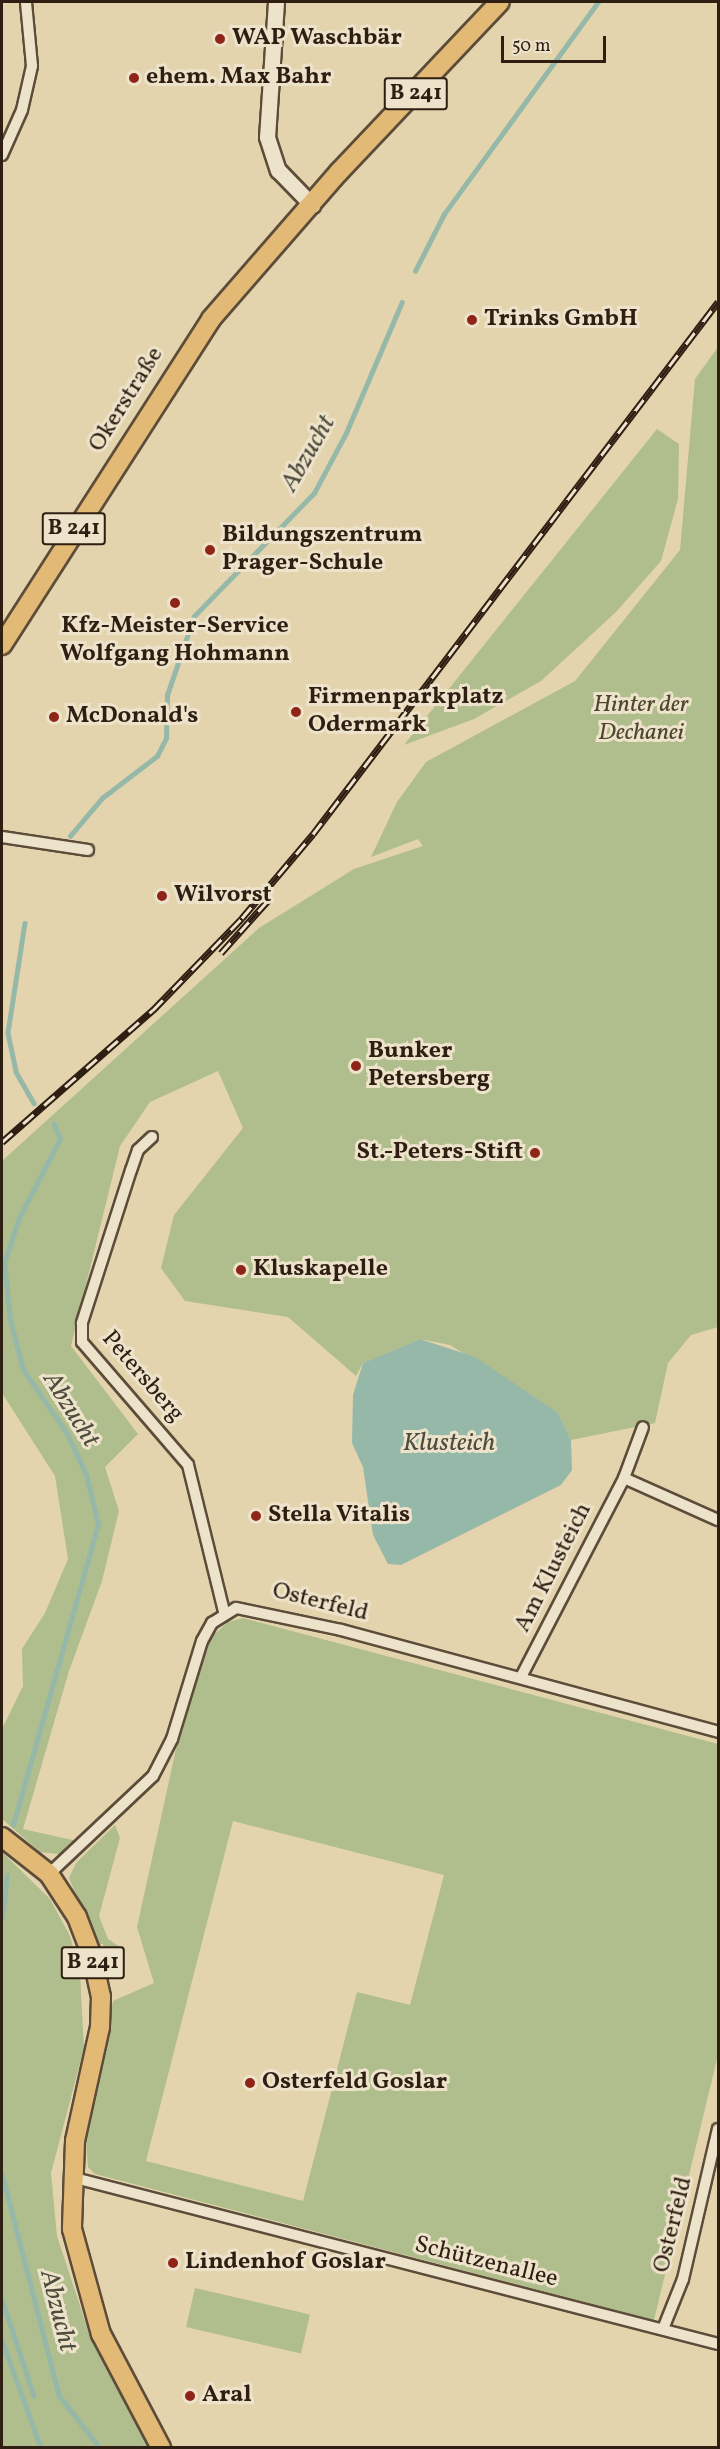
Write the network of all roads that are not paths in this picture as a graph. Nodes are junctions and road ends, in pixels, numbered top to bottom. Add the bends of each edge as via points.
1 (26, 2) edge
2 (276, 2) edge
3 (500, 2) edge
4 (2, 155) edge
5 (315, 202) junction
6 (2, 645) edge
7 (2, 837) edge
8 (88, 850) dead end
9 (152, 1137) dead end
10 (643, 1427) dead end
11 (624, 1478) junction
12 (718, 1520) edge
13 (224, 1612) junction
14 (521, 1677) junction
15 (718, 1732) edge
16 (2, 1838) edge
17 (53, 1881) junction
18 (718, 2129) edge
19 (70, 2176) junction
20 (663, 2329) junction
21 (718, 2344) edge
22 (161, 2448) edge

1 - 4 street via 32,66 22,110
2 - 5 main road via 266,125 271,150
3 - 5 main road, B 241
5 - 6 main road, Okerstraße / B 241 via 232,292 184,356
7 - 8 street
9 - 13 street, Petersberg via 138,1149 81,1333 86,1351 188,1465
10 - 11 street, Am Klusteich
11 - 12 street
11 - 14 street, Am Klusteich
13 - 14 street, Osterfeld via 252,1608
13 - 17 street via 202,1641 172,1739 153,1776
14 - 15 street, Osterfeld
16 - 17 main road, B 241
17 - 19 main road, B 241 via 81,1925 101,1997 96,2046
18 - 20 street, Osterfeld via 683,2279
19 - 20 street, Schützenallee
19 - 22 main road, B 241 via 74,2241 92,2309
20 - 21 street, Schützenallee

